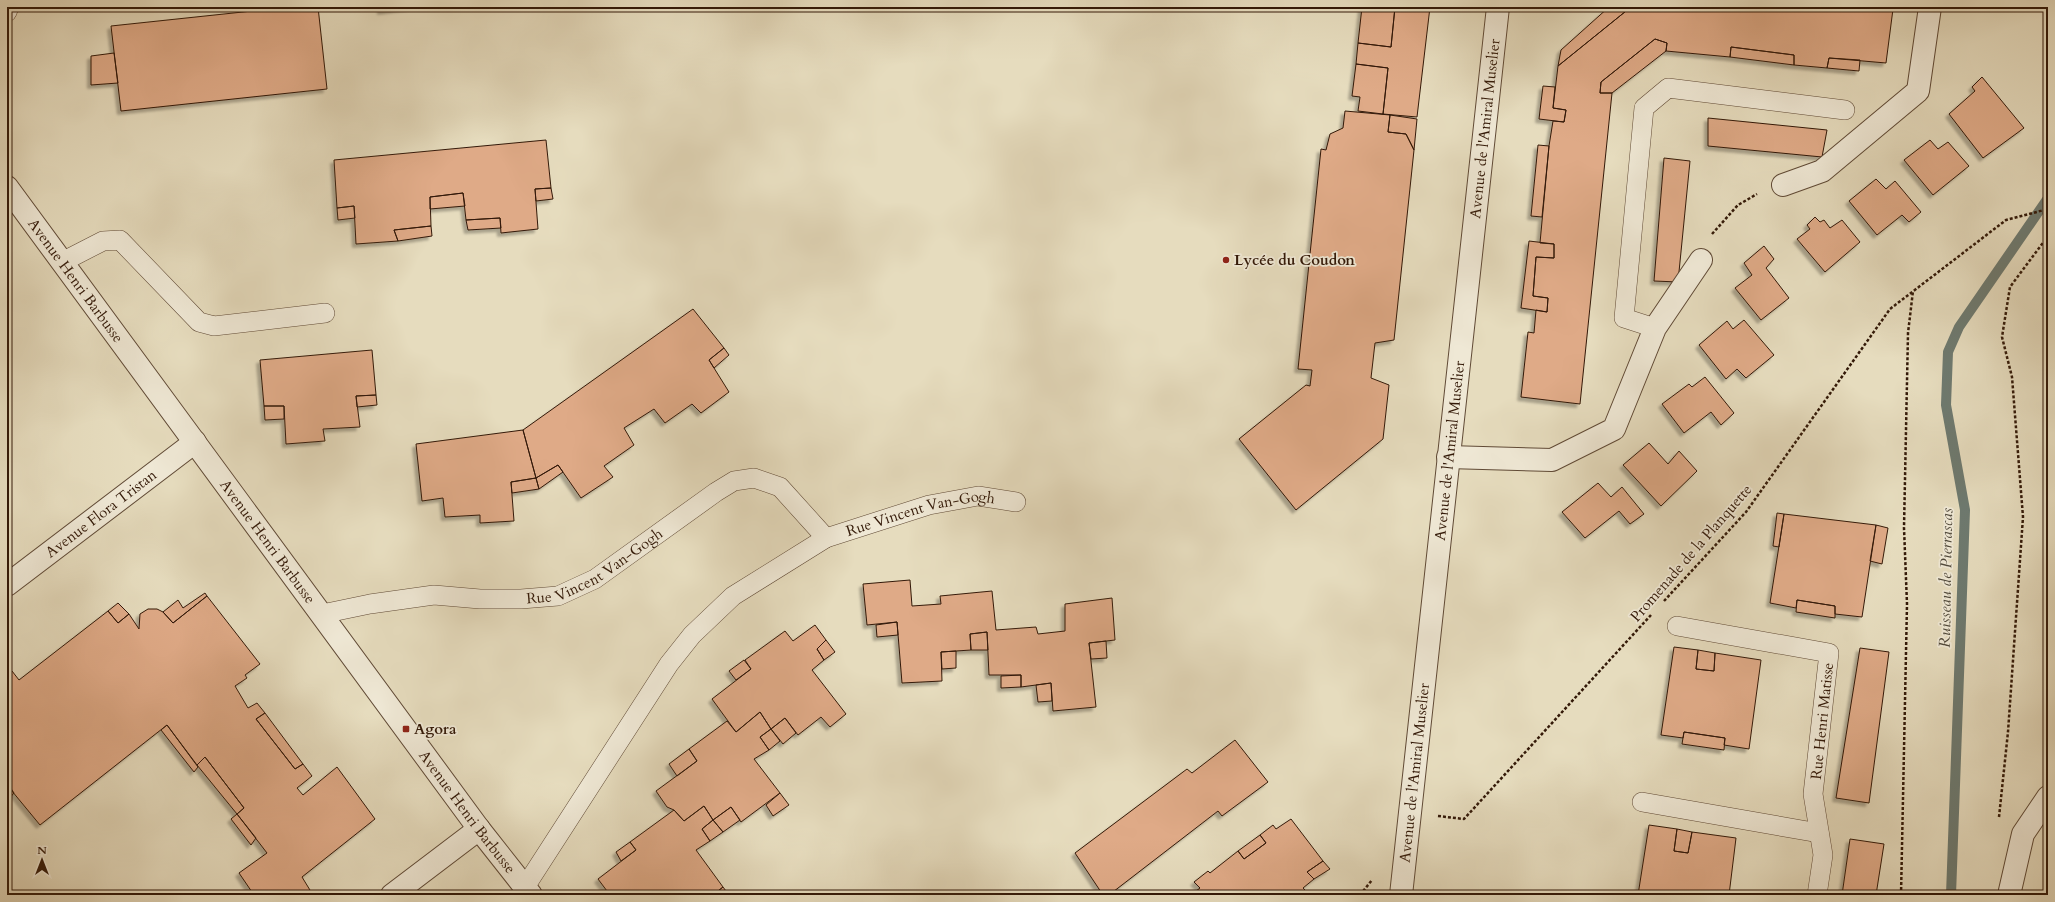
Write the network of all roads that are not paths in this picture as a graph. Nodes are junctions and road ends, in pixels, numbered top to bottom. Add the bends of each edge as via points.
1 (9, 7) edge
2 (1498, 7) edge
3 (1930, 7) edge
4 (7, 12) edge
5 (1845, 110) dead end
6 (1783, 185) road end
7 (7, 187) edge
8 (1701, 260) road end
9 (62, 262) junction
10 (325, 313) dead end
11 (1655, 328) junction
12 (195, 442) junction
13 (1448, 457) junction
14 (1016, 502) dead end
15 (826, 538) junction
16 (7, 585) edge
17 (322, 614) junction
18 (1677, 626) dead end
19 (2048, 797) edge
20 (1642, 802) dead end
21 (479, 829) junction
22 (1819, 833) junction
23 (528, 891) edge
24 (392, 895) edge
25 (1401, 895) edge
26 (1817, 895) edge
27 (2009, 895) edge

1 - 4 lane
2 - 13 street, Avenue de l'Amiral Muselier
3 - 6 street via 1918,91 1822,171
5 - 11 lane via 1668,88 1644,108 1624,318
7 - 9 street, Avenue Henri Barbusse
8 - 11 street
9 - 10 lane via 103,241 120,240 199,322 214,326
9 - 12 street, Avenue Henri Barbusse
11 - 13 street via 1614,429 1552,460
12 - 16 street, Avenue Flora Tristan
12 - 17 street, Avenue Henri Barbusse
13 - 25 street, Avenue de l'Amiral Muselier
14 - 15 lane, Rue Vincent Van-Gogh via 978,496 929,504
15 - 17 lane, Rue Vincent Van-Gogh via 780,487 754,478 734,481 595,579 558,596 480,599 434,595
15 - 23 lane, Rue Vincent Van-Gogh via 733,596 692,635 669,664
17 - 21 street, Avenue Henri Barbusse
18 - 22 lane, Rue Henri Matisse via 1829,653 1813,794
19 - 27 street via 2023,834
20 - 22 lane
21 - 23 street, Avenue Henri Barbusse
21 - 24 street
22 - 26 lane, Rue Henri Matisse via 1823,855

